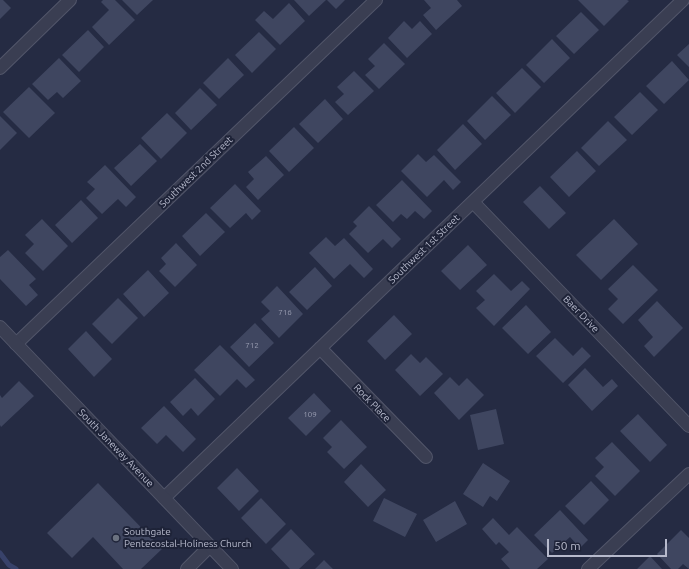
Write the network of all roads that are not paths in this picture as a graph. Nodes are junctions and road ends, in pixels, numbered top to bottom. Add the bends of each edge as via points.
1 (70, 0) edge
2 (376, 0) edge
3 (683, 0) edge
4 (0, 68) edge
5 (474, 202) junction
6 (0, 327) edge
7 (16, 344) junction
8 (320, 348) junction
9 (689, 426) edge
10 (426, 457) dead end
11 (689, 474) edge
12 (164, 498) junction
13 (210, 546) junction
14 (186, 569) edge
15 (232, 569) edge
16 (588, 569) edge

1 - 4 street
2 - 7 street, Southwest 2nd Street
3 - 5 street, Southwest 1st Street
5 - 8 street, Southwest 1st Street
5 - 9 street, Baer Drive
6 - 7 street, South Janeway Avenue
7 - 12 street, South Janeway Avenue
8 - 10 street, Rock Place
8 - 12 street, Southwest 1st Street
11 - 16 street
12 - 13 street, South Janeway Avenue
13 - 14 street
13 - 15 street, South Janeway Avenue

